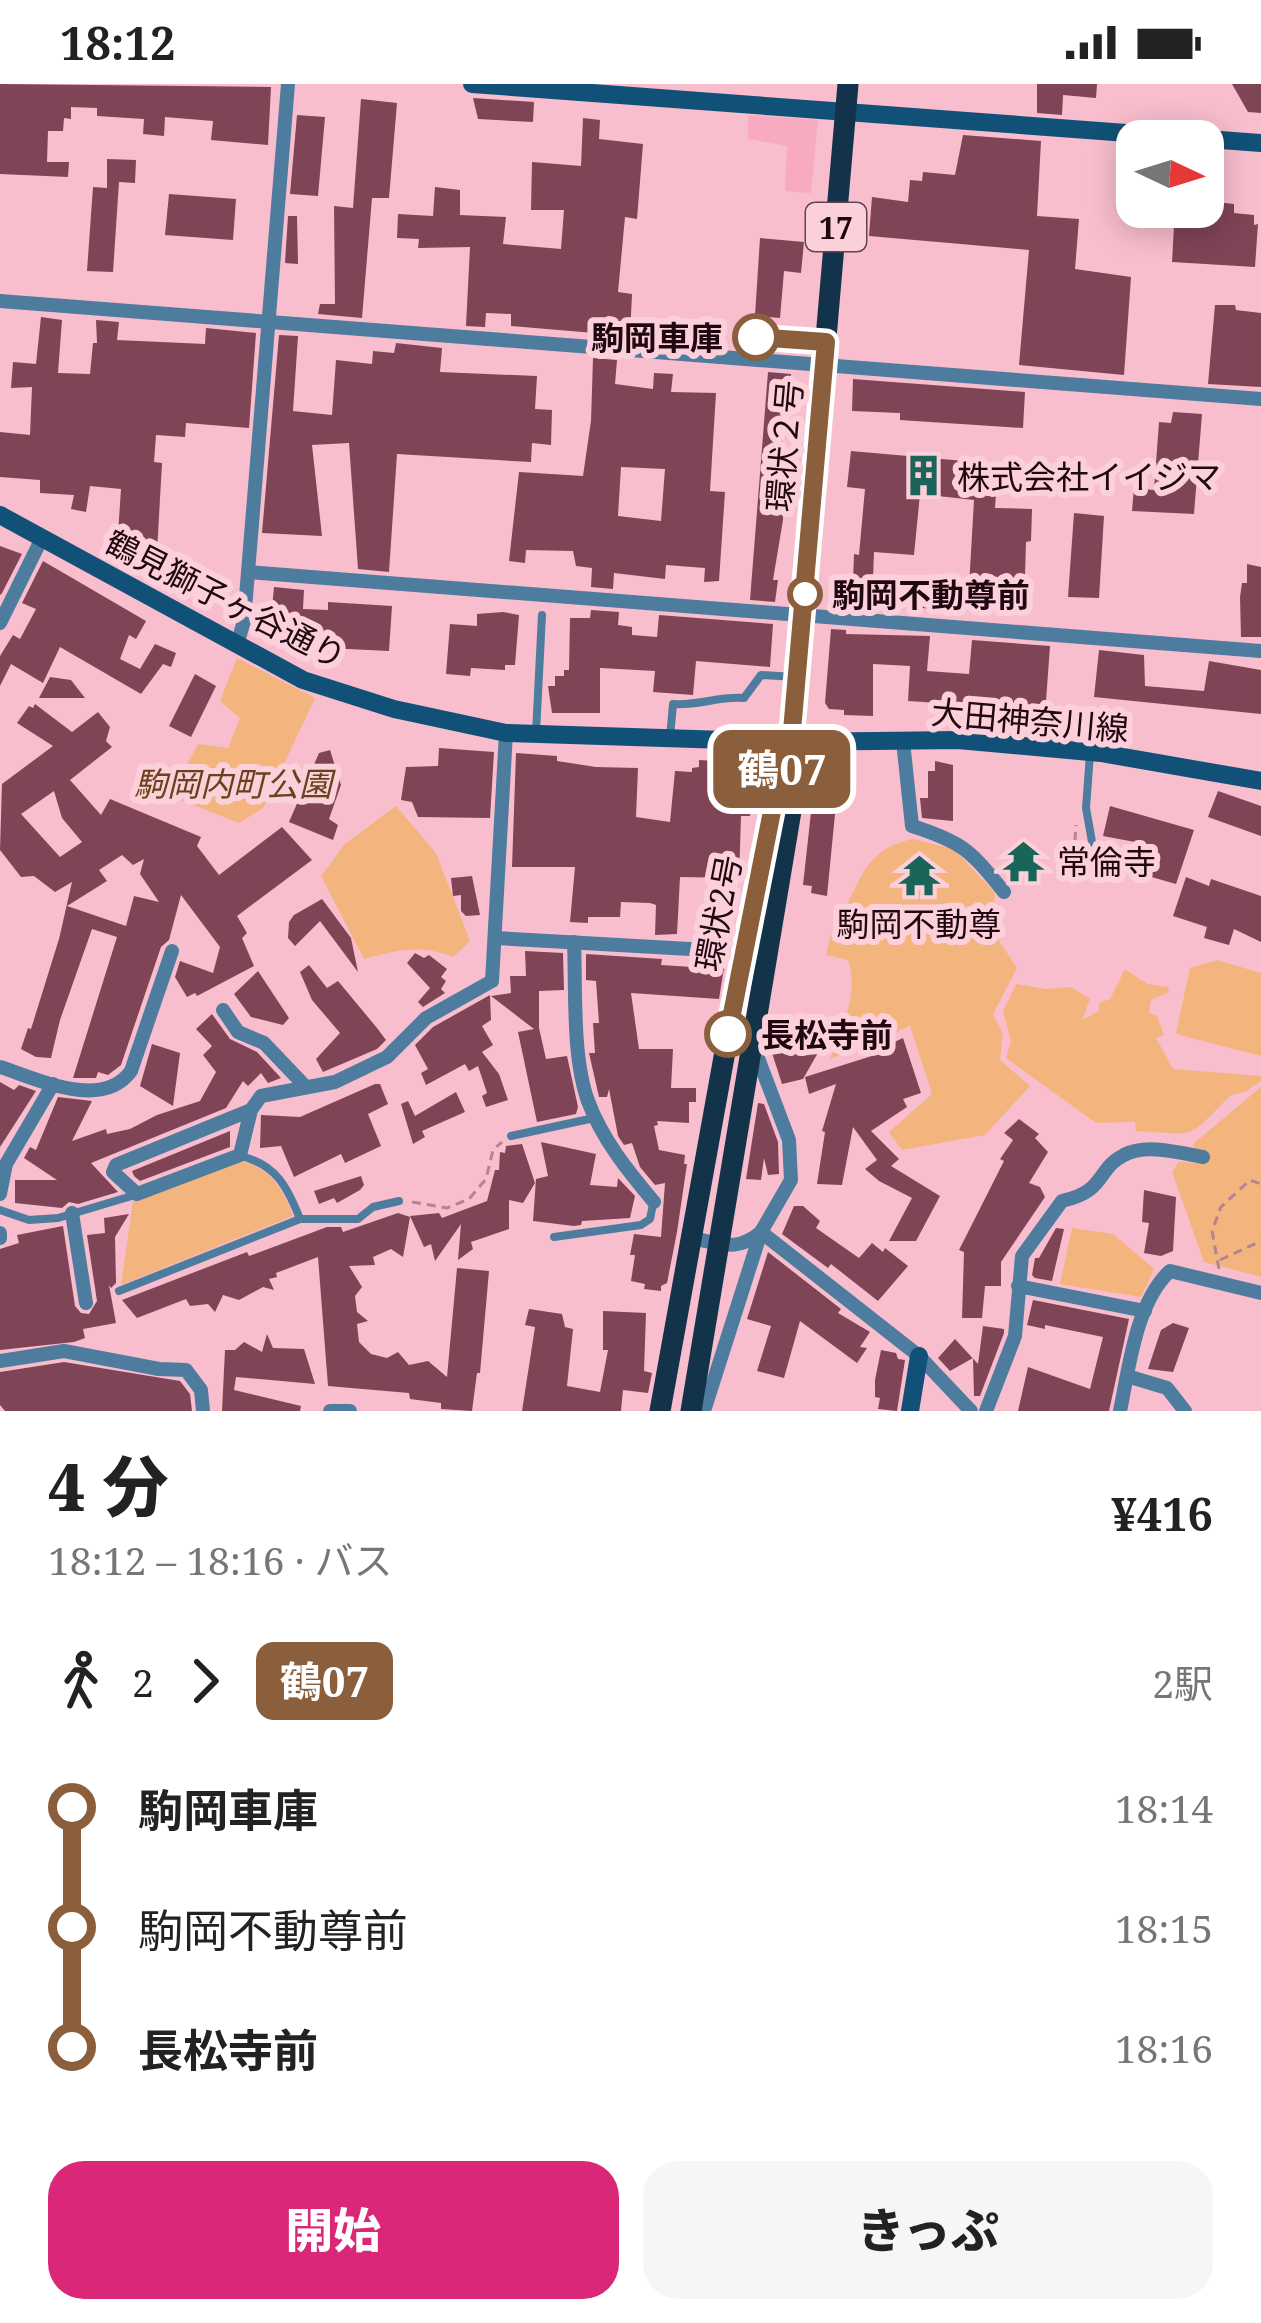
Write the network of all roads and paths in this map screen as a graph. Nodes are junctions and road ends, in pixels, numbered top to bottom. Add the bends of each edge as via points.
1 (287, 84) edge
2 (472, 84) edge
3 (848, 84) edge
4 (846, 112) junction
5 (1261, 143) edge
6 (0, 302) edge
7 (268, 322) junction
8 (754, 337) dead end
9 (826, 352) junction
10 (1261, 399) edge
11 (0, 515) edge
12 (42, 538) junction
13 (248, 572) junction
14 (542, 615) dead end
15 (802, 617) junction
16 (0, 623) edge
17 (237, 645) junction
18 (1261, 651) edge
19 (798, 677) junction
20 (506, 734) junction
21 (536, 735) junction
22 (670, 739) junction
23 (904, 741) junction
24 (791, 742) junction
25 (1090, 752) junction
26 (1261, 781) edge
27 (1119, 872) dead end
28 (1004, 892) dead end
29 (496, 938) junction
30 (574, 942) junction
31 (172, 951) dead end
32 (743, 952) junction
33 (223, 1010) dead end
34 (753, 1046) junction
35 (0, 1067) edge
36 (53, 1084) junction
37 (305, 1086) junction
38 (251, 1111) junction
39 (595, 1118) junction
40 (511, 1136) dead end
41 (499, 1144) dead end
42 (239, 1155) junction
43 (1203, 1157) dead end
44 (1261, 1184) edge
45 (0, 1194) edge
46 (136, 1194) junction
47 (399, 1201) dead end
48 (417, 1202) dead end
49 (653, 1202) joint
50 (0, 1210) edge
51 (72, 1214) junction
52 (300, 1219) junction
53 (761, 1232) junction
54 (554, 1237) dead end
55 (690, 1238) junction
56 (1261, 1241) edge
57 (719, 1243) junction
58 (1220, 1260) junction
59 (1217, 1283) junction
60 (1018, 1286) junction
61 (119, 1292) dead end
62 (1261, 1293) edge
63 (86, 1303) dead end
64 (1145, 1311) junction
65 (920, 1356) junction
66 (0, 1361) edge
67 (1127, 1376) junction
68 (202, 1411) edge
69 (330, 1411) edge
70 (350, 1411) edge
71 (660, 1411) edge
72 (691, 1411) edge
73 (704, 1411) edge
74 (910, 1411) edge
75 (970, 1411) edge
76 (986, 1411) edge
77 (1120, 1411) edge
78 (1185, 1411) edge

1 - 7 street
2 - 4 main road
3 - 4 main road, 環状２号 / 17
4 - 5 main road
4 - 9 main road, 環状２号 / 17
6 - 7 street
7 - 9 street
7 - 13 street
8 - 9 lane
9 - 10 street
9 - 15 main road, 環状２号 / 17
11 - 12 main road, 鶴見獅子ヶ谷通り
12 - 16 street
12 - 17 main road, 鶴見獅子ヶ谷通り
13 - 15 street
13 - 17 street
14 - 21 lane
15 - 18 street
15 - 19 main road, 環状２号 / 17
17 - 20 main road, 鶴見獅子ヶ谷通り via 303,680
19 - 22 lane via 761,675 744,698 673,704
19 - 24 main road, 環状２号 / 17
20 - 21 main road, 鶴見獅子ヶ谷通り
20 - 29 street
21 - 22 main road, 鶴見獅子ヶ谷通り
22 - 24 main road, 鶴見獅子ヶ谷通り
23 - 24 main road, 大田神奈川線
23 - 25 main road, 大田神奈川線
23 - 28 street via 912,826 956,840
24 - 32 main road, 環状2号 / 17
24 - 34 main road, 環状2号 / 17 via 794,793
25 - 26 main road, 大田神奈川線
25 - 27 lane via 1086,808 1094,853
29 - 30 street
29 - 37 street via 492,981 426,1018 387,1057 335,1082
30 - 32 street
30 - 39 street via 585,1095
31 - 36 street via 123,1082 106,1090
32 - 55 main road, 環状2号 / 17
33 - 37 street
34 - 53 street via 789,1140 791,1180
34 - 57 main road, 環状2号 / 17
35 - 36 street
36 - 45 street via 6,1164
37 - 38 street via 261,1096
38 - 42 street
38 - 46 street via 116,1165 113,1172
39 - 40 lane
39 - 49 street
41 - 48 path via 469,1199 447,1208
42 - 46 street
42 - 52 lane via 266,1162
43 - 60 street via 1160,1149 1123,1155 1087,1196 1062,1202 1022,1256
44 - 58 path via 1250,1180 1221,1207 1212,1231
46 - 51 lane
47 - 52 lane via 358,1219
49 - 54 lane via 641,1225
50 - 51 lane via 29,1220
51 - 63 street
52 - 61 lane
53 - 57 street via 746,1245
53 - 65 street
53 - 73 street
55 - 57 street
55 - 71 main road, 環状2号 / 17
56 - 58 path
57 - 72 main road, 環状2号 / 17
58 - 59 path
59 - 62 street
59 - 64 street via 1170,1271
60 - 64 street
60 - 76 street via 1015,1336
64 - 67 street
65 - 74 main road
65 - 75 street
66 - 68 street via 64,1351 186,1370 201,1390
67 - 77 street
67 - 78 street via 1167,1388
69 - 70 street

